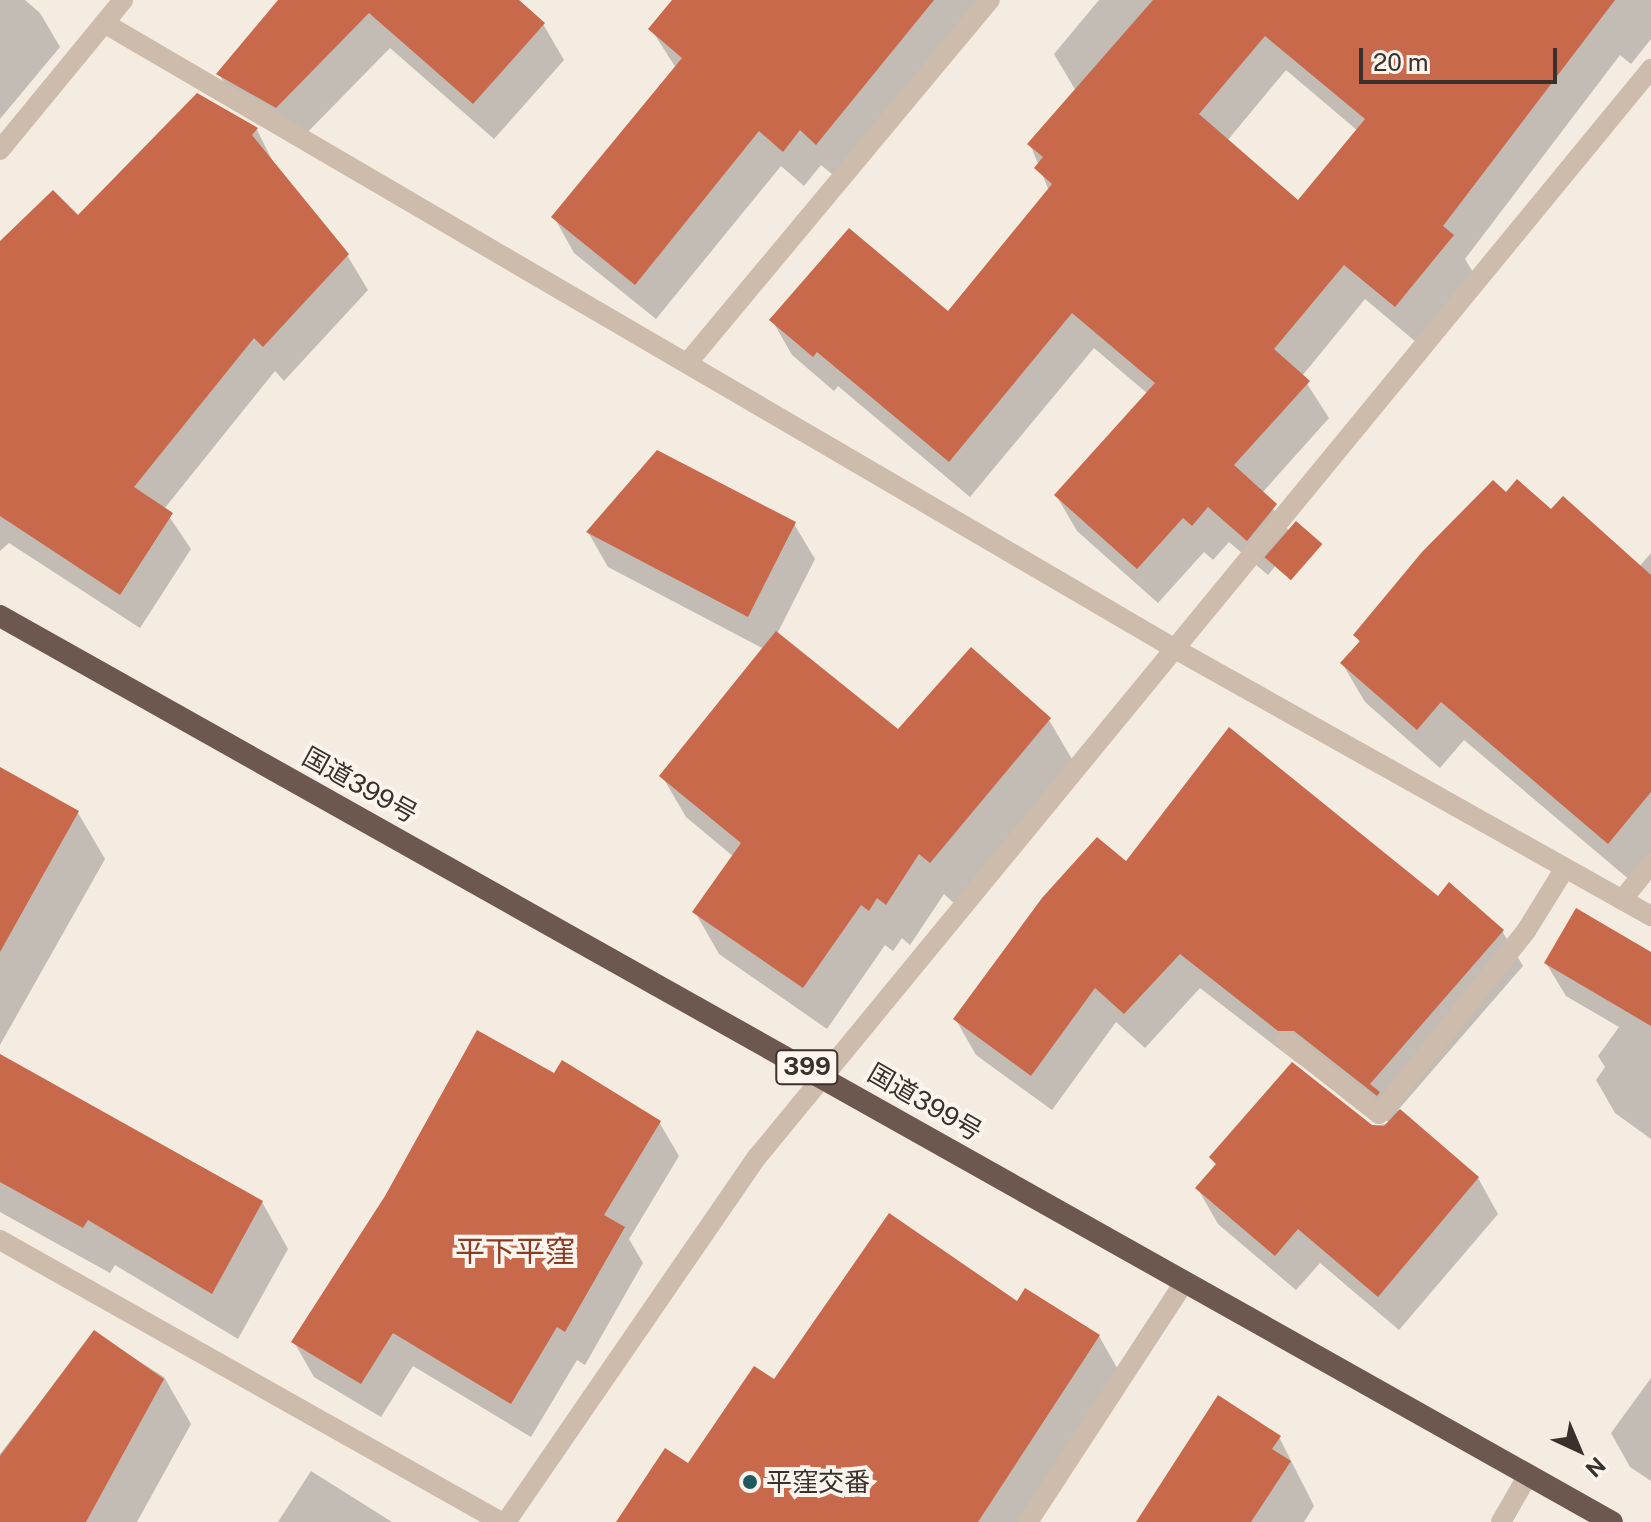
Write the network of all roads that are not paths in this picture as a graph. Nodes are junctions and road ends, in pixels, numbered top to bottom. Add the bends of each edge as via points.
1 (123, 0) edge
2 (990, 0) edge
3 (104, 23) junction
4 (1651, 69) edge
5 (0, 150) edge
6 (689, 361) junction
7 (0, 616) edge
8 (1177, 650) junction
9 (1651, 864) edge
10 (1565, 868) junction
11 (1622, 900) junction
12 (1651, 916) edge
13 (1286, 1041) dead end
14 (822, 1076) junction
15 (3, 1247) edge
16 (1184, 1283) junction
17 (1528, 1475) junction
18 (504, 1522) edge
19 (1028, 1522) edge
20 (1501, 1522) edge
21 (1612, 1522) edge

1 - 3 street
2 - 6 street
3 - 5 street
3 - 6 street
4 - 8 street
6 - 8 street
7 - 14 highway, 国道399号 / 399
8 - 10 street
8 - 14 street
9 - 11 street
10 - 11 street
10 - 13 street via 1526,931 1379,1114
11 - 12 street
14 - 16 highway, 国道399号 / 399
14 - 18 street via 758,1156
15 - 18 street
16 - 17 highway, 国道399号 / 399
16 - 19 street
17 - 20 street
17 - 21 highway, 国道399号 / 399

